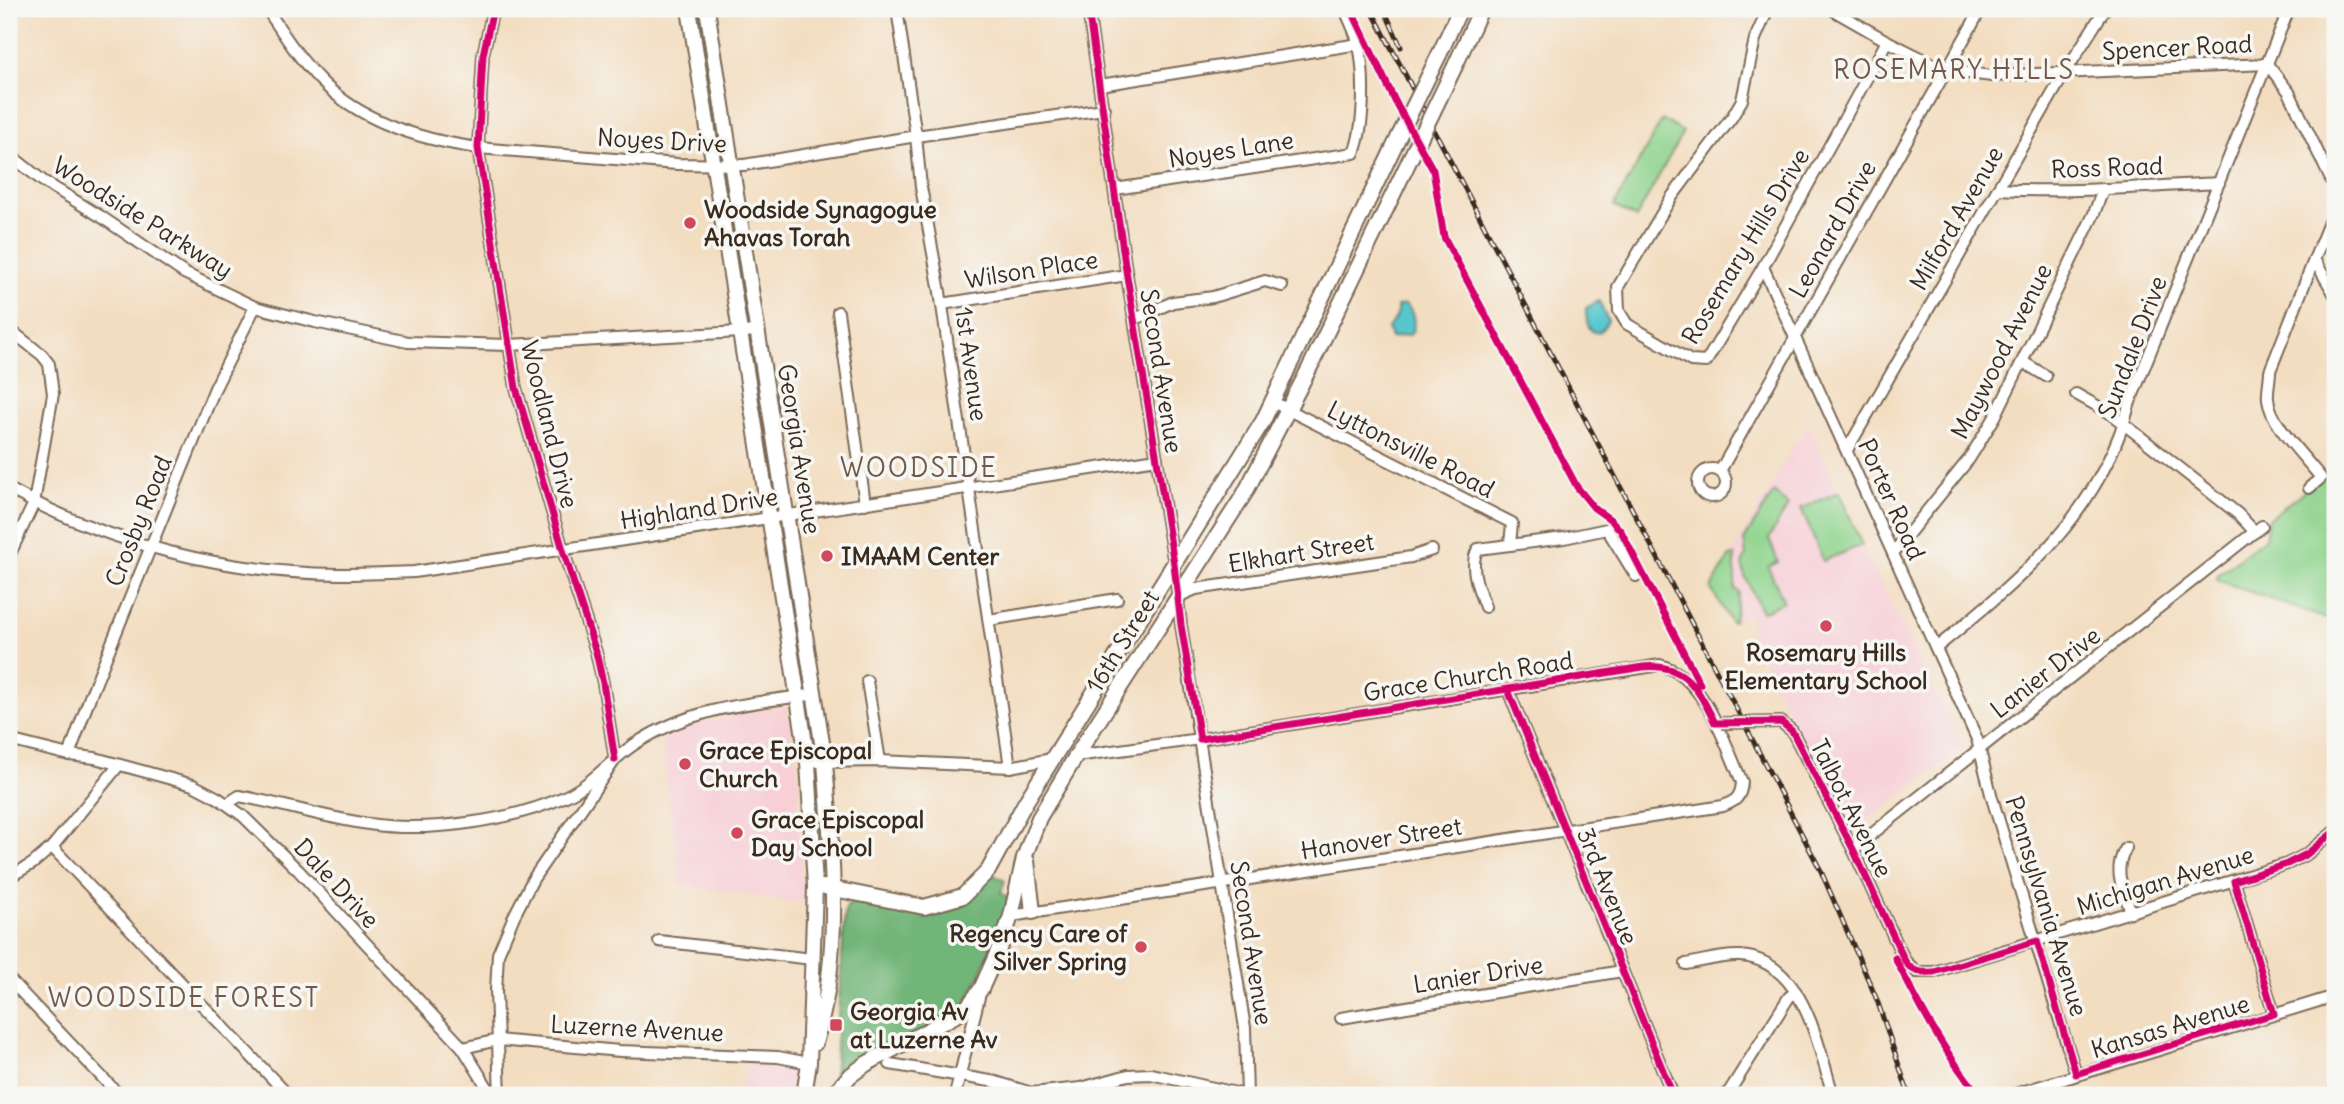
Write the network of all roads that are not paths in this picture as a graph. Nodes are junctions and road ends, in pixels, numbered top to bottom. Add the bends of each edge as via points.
1 (267, 9) edge
2 (492, 9) edge
3 (689, 9) edge
4 (707, 9) edge
5 (897, 9) edge
6 (1088, 9) edge
7 (1345, 9) edge
8 (1460, 9) edge
9 (1480, 9) edge
10 (1768, 9) edge
11 (1831, 9) edge
12 (1981, 9) edge
13 (2105, 9) edge
14 (2289, 9) edge
15 (1887, 41) junction
16 (1359, 44) junction
17 (2266, 64) junction
18 (1945, 70) junction
19 (2064, 74) junction
20 (1100, 85) junction
21 (1104, 109) junction
22 (916, 136) junction
23 (478, 148) junction
24 (9, 154) edge
25 (732, 165) junction
26 (714, 166) junction
27 (2219, 183) junction
28 (2334, 184) edge
29 (1115, 189) junction
30 (1997, 189) junction
31 (2103, 190) junction
32 (2335, 207) edge
33 (2315, 261) junction
34 (1763, 267) junction
35 (1127, 275) junction
36 (1282, 286) dead end
37 (2335, 295) edge
38 (942, 304) junction
39 (255, 307) junction
40 (838, 313) dead end
41 (1135, 319) junction
42 (9, 329) edge
43 (758, 331) junction
44 (742, 332) junction
45 (1794, 338) junction
46 (509, 345) junction
47 (2023, 362) junction
48 (2046, 376) dead end
49 (2076, 394) dead end
50 (1273, 402) junction
51 (1289, 410) junction
52 (2124, 424) junction
53 (1847, 450) junction
54 (1157, 459) junction
55 (1720, 471) dead end
56 (969, 487) junction
57 (2309, 488) dead end
58 (9, 489) edge
59 (34, 503) junction
60 (865, 505) junction
61 (788, 516) junction
62 (769, 520) junction
63 (1510, 545) junction
64 (150, 547) junction
65 (563, 550) junction
66 (1432, 550) dead end
67 (1894, 553) junction
68 (9, 556) edge
69 (1174, 564) junction
70 (1636, 576) dead end
71 (1177, 597) junction
72 (1117, 599) dead end
73 (1485, 607) dead end
74 (989, 620) junction
75 (1936, 648) junction
76 (867, 681) dead end
77 (1508, 690) junction
78 (816, 694) junction
79 (798, 697) junction
80 (1718, 723) junction
81 (1200, 739) junction
82 (9, 740) edge
83 (1980, 750) junction
84 (69, 755) junction
85 (1076, 756) junction
86 (1052, 759) junction
87 (615, 760) junction
88 (880, 761) junction
89 (808, 762) junction
90 (825, 762) junction
91 (119, 765) junction
92 (1010, 767) junction
93 (1742, 782) joint
94 (227, 804) junction
95 (1565, 831) junction
96 (2335, 831) edge
97 (52, 847) junction
98 (2126, 848) dead end
99 (1853, 849) junction
100 (1026, 852) junction
101 (9, 877) edge
102 (2234, 881) junction
103 (1222, 883) junction
104 (815, 887) junction
105 (833, 887) junction
106 (1033, 912) junction
107 (2131, 912) junction
108 (1011, 916) junction
109 (2037, 941) junction
110 (659, 942) dead end
111 (812, 959) junction
112 (1686, 964) dead end
113 (1622, 971) junction
114 (1917, 972) joint
115 (9, 979) edge
116 (981, 989) junction
117 (1796, 992) junction
118 (2335, 998) edge
119 (2274, 1014) junction
120 (1341, 1018) dead end
121 (498, 1040) junction
122 (463, 1048) junction
123 (809, 1063) junction
124 (890, 1063) dead end
125 (960, 1074) junction
126 (2076, 1074) junction
127 (1095, 1084) junction
128 (2335, 1089) edge
129 (1035, 1094) edge
130 (119, 1095) edge
131 (288, 1095) edge
132 (492, 1095) edge
133 (500, 1095) edge
134 (804, 1095) edge
135 (832, 1095) edge
136 (955, 1095) edge
137 (1087, 1095) edge
138 (1246, 1095) edge
139 (1672, 1095) edge
140 (1727, 1095) edge
141 (1833, 1095) edge
142 (2012, 1095) edge
143 (2331, 1095) edge

1 - 23 street, Noyes Drive via 292,48 343,100 395,129
2 - 23 street, Woodland Drive via 483,55
3 - 26 main road, Georgia Avenue
4 - 25 main road, Georgia Avenue
5 - 22 street, 1st Avenue
6 - 20 street, Second Avenue
7 - 16 street
8 - 50 main road, 16th Street, bridge
9 - 51 main road, 16th Street, bridge
10 - 34 street, Rosemary Hills Drive via 1755,39 1742,100 1671,198 1618,287 1619,311 1627,324 1691,361 1706,362
11 - 15 street
12 - 18 street, Leonard Drive
13 - 19 street, Milford Avenue
14 - 17 street, Sundale Drive
15 - 18 street, Spencer Road
15 - 34 street, Rosemary Hills Drive
16 - 20 street
16 - 29 street, Noyes Lane via 1363,115 1354,153
17 - 19 street, Spencer Road
17 - 27 street, Sundale Drive
17 - 28 street via 2289,92
18 - 19 street, Spencer Road via 1992,76
18 - 45 street, Leonard Drive
19 - 30 street, Milford Avenue
20 - 21 street, Second Avenue
21 - 22 street, Noyes Drive
21 - 29 street, Second Avenue
22 - 25 street, Noyes Drive
22 - 38 street, 1st Avenue
23 - 26 street, Noyes Drive
23 - 46 street, Woodland Drive
24 - 39 street, Woodside Parkway via 184,273
25 - 26 street, Noyes Drive
25 - 43 main road, Georgia Avenue
26 - 44 main road, Georgia Avenue
27 - 31 street, Ross Road
27 - 52 street, Sundale Drive
29 - 35 street, Second Avenue
30 - 31 street, Ross Road
30 - 53 street, Milford Avenue
31 - 47 street, Maywood Avenue
32 - 33 street
33 - 37 street
33 - 57 street via 2270,371 2268,400 2280,427 2321,478
34 - 45 street, Porter Road
35 - 38 street, Wilson Place
35 - 41 street, Second Avenue
36 - 41 street via 1265,281 1213,297 1172,302
38 - 56 street, 1st Avenue
39 - 46 street, Woodside Parkway via 408,342
39 - 64 street, Crosby Road via 215,388
40 - 60 street
41 - 54 street, Second Avenue
42 - 59 street via 49,365 53,394
43 - 44 street, Woodside Parkway
43 - 61 main road, Georgia Avenue
44 - 46 street, Woodside Parkway
44 - 62 main road, Georgia Avenue
45 - 53 street, Porter Road
45 - 55 street, Leonard Drive
46 - 65 street, Woodland Drive via 516,388
47 - 48 street
47 - 67 street, Maywood Avenue via 1969,459
49 - 52 street
50 - 51 street, Lyttonsville Road
50 - 69 main road, 16th Street
51 - 63 street, Lyttonsville Road via 1512,523
51 - 71 main road, 16th Street via 1245,493
52 - 75 street, Sundale Drive via 2095,486 2062,534 2021,577
52 - 83 street, Lanier Drive via 2258,529
53 - 67 street, Porter Road
54 - 56 street, Highland Drive
54 - 69 street, Second Avenue
56 - 60 street, Highland Drive
56 - 74 street, 1st Avenue
58 - 59 street, Highland Drive
59 - 64 street, Highland Drive
59 - 68 street
60 - 61 street, Highland Drive
61 - 62 street, Highland Drive
61 - 78 main road, Georgia Avenue
62 - 65 street, Highland Drive
62 - 79 main road, Georgia Avenue
63 - 70 street via 1607,529
63 - 73 street via 1475,553 1477,588
64 - 65 street, Highland Drive via 244,566 338,574 414,572
64 - 84 street, Crosby Road
65 - 87 street, Woodland Drive via 596,652
66 - 71 street, Elkhart Street via 1196,589
67 - 75 street, Porter Road
69 - 71 street, Second Avenue
69 - 86 main road, 16th Street
71 - 81 street, Second Avenue
71 - 85 main road, 16th Street
72 - 74 street
74 - 92 street, 1st Avenue
75 - 83 street, Porter Road
76 - 88 street
77 - 80 street, Grace Church Road via 1660,665 1674,669 1693,685
77 - 81 street, Grace Church Road
77 - 95 street, 3rd Avenue
78 - 79 street
78 - 90 main road, Georgia Avenue
79 - 87 street via 692,716 644,738
79 - 89 main road, Georgia Avenue
80 - 93 street, Grace Church Road
80 - 99 street, Talbot Avenue, bridge via 1781,722 1792,731
81 - 85 street, Grace Church Road
81 - 103 street, Second Avenue
82 - 84 street, Dale Drive
83 - 99 street, Lanier Drive
83 - 109 street, Pennsylvania Avenue
84 - 91 street, Dale Drive
85 - 100 main road, 16th Street via 1039,818
86 - 92 street
86 - 105 main road, 16th Street via 988,871 963,897 924,907
87 - 94 street via 564,797 501,817 451,825 370,824 239,796
87 - 121 street via 533,879 498,954
88 - 90 street
88 - 92 street
89 - 90 street
89 - 104 main road, Georgia Avenue
90 - 105 main road, Georgia Avenue
91 - 94 street, Dale Drive via 193,785
91 - 97 street
93 - 95 street, Hanover Street via 1738,798 1723,806
94 - 122 street, Dale Drive via 299,871
95 - 103 street, Hanover Street
95 - 113 street, 3rd Avenue
96 - 102 street, Michigan Avenue via 2287,864
97 - 101 street
97 - 131 street
98 - 107 street via 2118,861 2119,876
99 - 114 street, Talbot Avenue via 1905,961
100 - 106 main road
100 - 108 main road, 16th Street
102 - 107 street, Michigan Avenue
102 - 119 street
103 - 106 street, Hanover Street
103 - 138 street, Second Avenue via 1245,1028
104 - 105 main road, 16th Street
104 - 111 main road, Georgia Avenue
105 - 123 main road, Georgia Avenue via 824,1014
106 - 108 street, Hanover Street
107 - 109 street, Michigan Avenue
108 - 116 main road, 16th Street
109 - 114 street, Michigan Avenue via 1934,972
109 - 126 street, Pennsylvania Avenue
110 - 111 street
111 - 123 main road, Georgia Avenue
112 - 117 street via 1723,956 1746,957 1777,970
113 - 120 street, Lanier Drive
113 - 139 street, 3rd Avenue
115 - 130 street
116 - 125 street
116 - 135 main road, 16th Street via 965,1010 866,1064
117 - 140 street
117 - 141 street via 1809,1016
118 - 119 street, Kansas Avenue
119 - 126 street, Kansas Avenue
121 - 122 street, Luzerne Avenue
121 - 123 street, Luzerne Avenue via 620,1051 778,1057
121 - 133 street
122 - 132 street, Dale Drive
123 - 134 main road, Georgia Avenue
124 - 125 street
125 - 129 street
125 - 136 street
126 - 142 street, Kansas Avenue
127 - 129 street
127 - 137 street
127 - 138 street via 1128,1075 1160,1075
128 - 143 street

